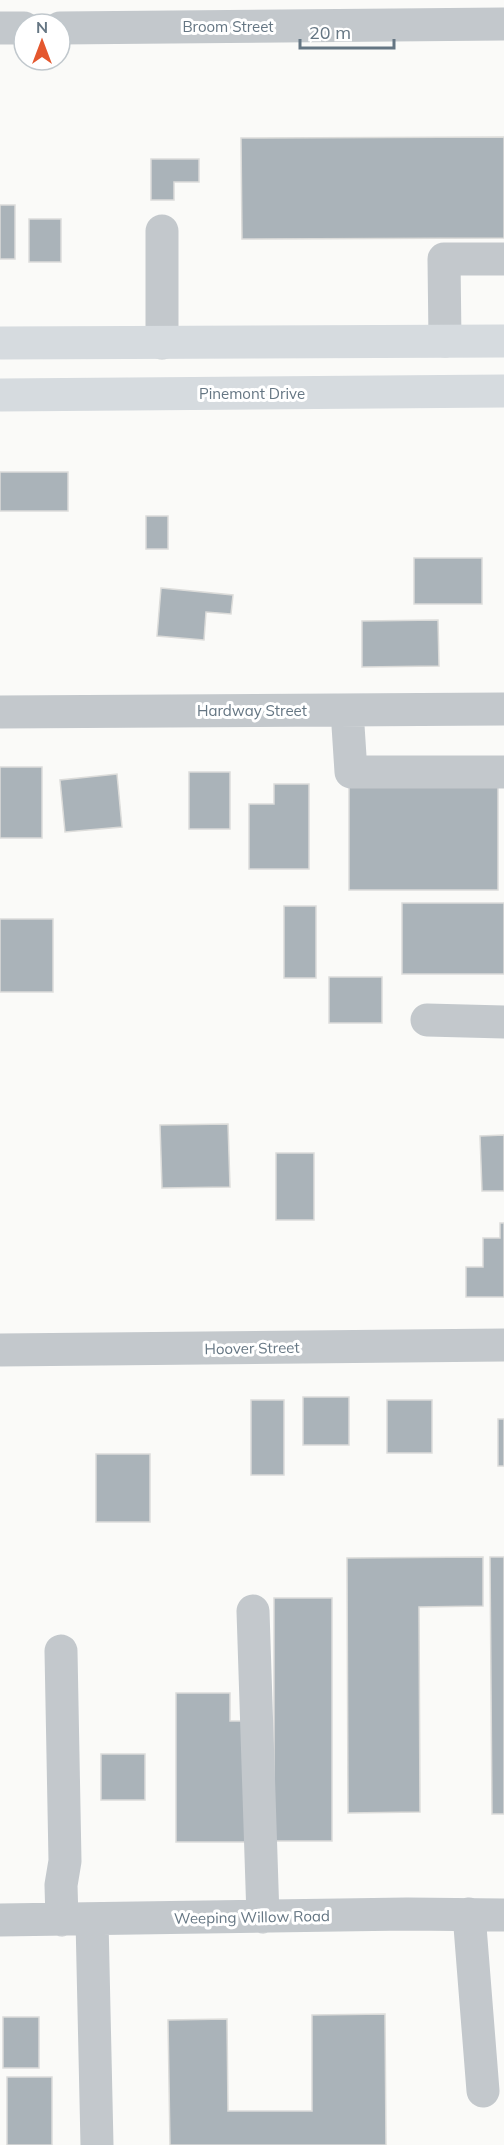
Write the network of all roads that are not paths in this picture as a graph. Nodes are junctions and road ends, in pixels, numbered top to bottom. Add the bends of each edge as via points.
1 (504, 24) edge
2 (72, 27) edge
3 (162, 231) dead end
4 (504, 259) edge
5 (445, 341) junction
6 (504, 341) edge
7 (0, 343) edge
8 (162, 343) junction
9 (504, 391) edge
10 (163, 393) junction
11 (0, 395) edge
12 (504, 709) edge
13 (347, 710) junction
14 (0, 712) edge
15 (504, 772) edge
16 (428, 1020) dead end
17 (504, 1022) edge
18 (504, 1345) edge
19 (0, 1350) edge
20 (253, 1611) dead end
21 (61, 1651) dead end
22 (469, 1914) junction
23 (504, 1915) edge
24 (263, 1917) junction
25 (0, 1920) edge
26 (77, 1920) junction
27 (483, 2091) dead end
28 (97, 2145) edge

1 - 2 street, Broom Street
3 - 8 street
4 - 5 street via 444,259
5 - 6 main road
5 - 8 main road
7 - 8 main road
8 - 10 main road
9 - 10 main road, Pinemont Drive
10 - 11 main road, Pinemont Drive
12 - 13 street, Hardway Street
13 - 14 street, Hardway Street
13 - 15 street via 351,772
16 - 17 street
18 - 19 street, Hoover Street
20 - 24 street
21 - 26 street via 61,1885
22 - 23 street, Weeping Willow Road
22 - 24 street, Weeping Willow Road
22 - 27 street
24 - 26 street, Weeping Willow Road
25 - 26 street, Weeping Willow Road
26 - 28 street

